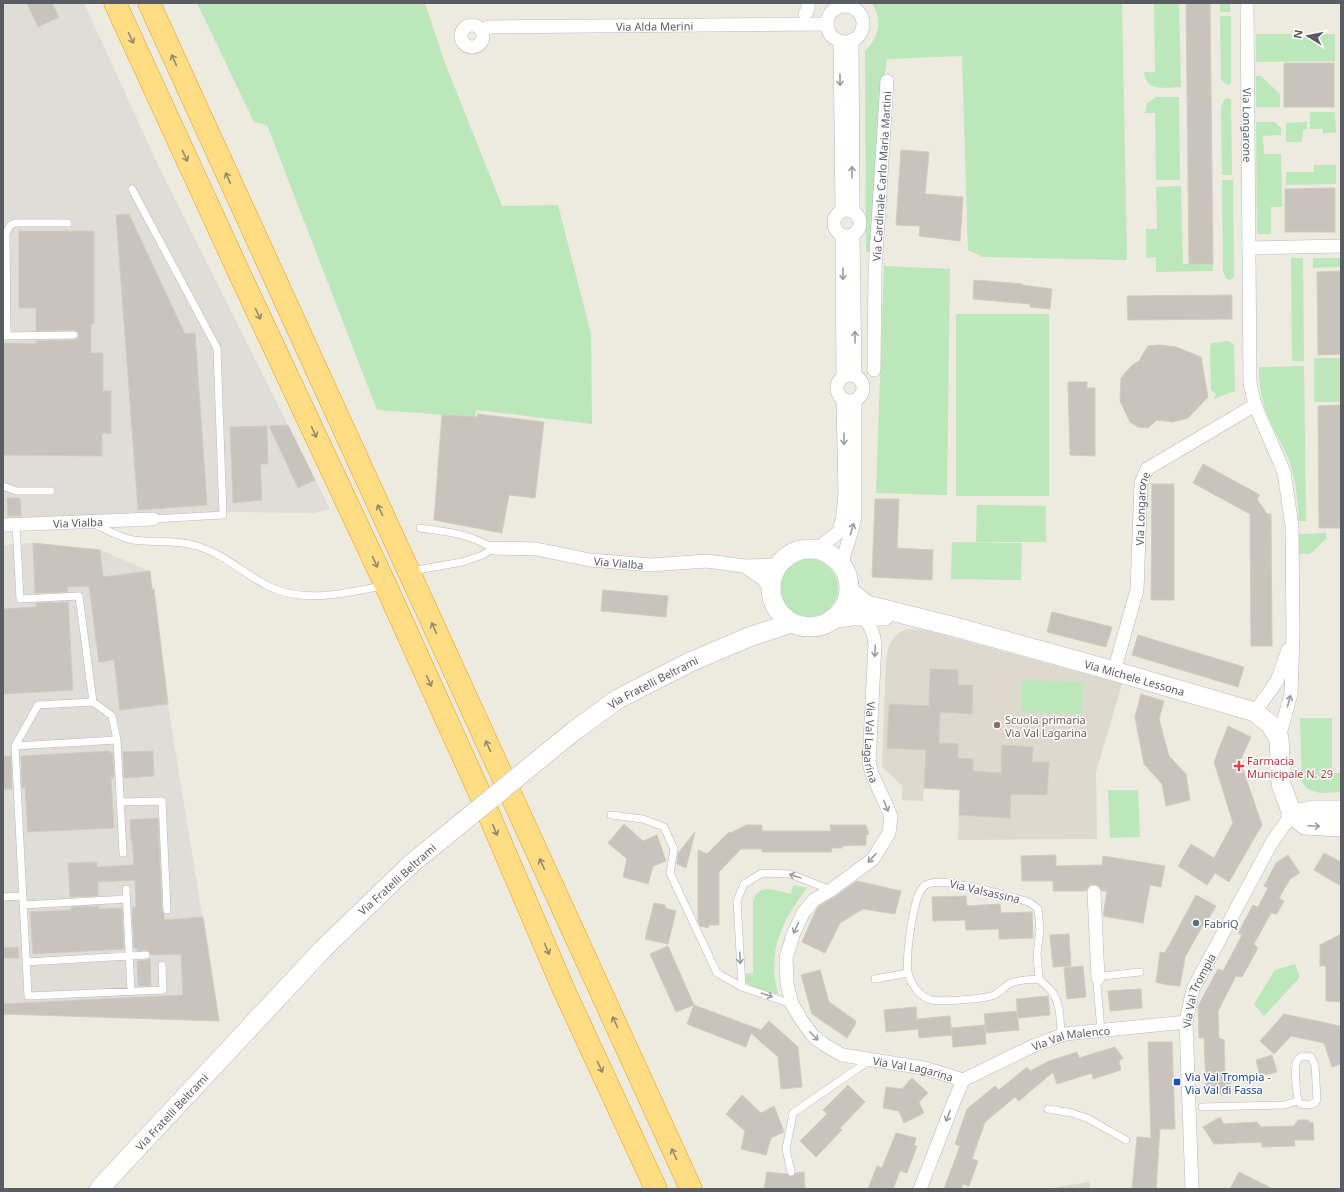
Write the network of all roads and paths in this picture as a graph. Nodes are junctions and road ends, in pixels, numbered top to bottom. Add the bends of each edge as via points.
1 (114, 3) edge
2 (148, 3) edge
3 (1247, 3) edge
4 (827, 24) junction
5 (483, 31) dead end
6 (846, 41) junction
7 (887, 81) dead end
8 (132, 189) dead end
9 (848, 211) junction
10 (68, 223) dead end
11 (5, 234) edge
12 (848, 235) junction
13 (1341, 246) edge
14 (1249, 248) junction
15 (854, 271) junction
16 (876, 271) junction
17 (74, 335) dead end
18 (5, 336) edge
19 (874, 370) dead end
20 (849, 376) junction
21 (849, 400) junction
22 (1255, 405) junction
23 (3, 486) edge
24 (51, 491) dead end
25 (153, 519) joint
26 (88, 522) junction
27 (16, 524) junction
28 (3, 525) edge
29 (420, 528) dead end
30 (493, 548) junction
31 (811, 549) junction
32 (778, 565) junction
33 (744, 566) junction
34 (842, 567) junction
35 (409, 571) junction
36 (386, 586) junction
37 (849, 591) junction
38 (772, 596) junction
39 (903, 615) junction
40 (862, 616) junction
41 (832, 619) junction
42 (792, 623) junction
43 (1293, 633) junction
44 (749, 637) junction
45 (1114, 671) junction
46 (93, 702) junction
47 (1255, 712) junction
48 (1279, 738) junction
49 (118, 740) junction
50 (15, 746) junction
51 (121, 802) junction
52 (1341, 810) edge
53 (1292, 814) junction
54 (611, 815) dead end
55 (1341, 827) edge
56 (123, 853) dead end
57 (126, 890) dead end
58 (831, 890) junction
59 (1094, 892) dead end
60 (23, 896) junction
61 (3, 897) edge
62 (127, 900) junction
63 (23, 905) junction
64 (167, 910) dead end
65 (146, 955) dead end
66 (130, 956) junction
67 (26, 962) junction
68 (162, 965) dead end
69 (1140, 972) dead end
70 (908, 973) junction
71 (1098, 978) junction
72 (875, 979) dead end
73 (1039, 980) junction
74 (742, 987) junction
75 (131, 991) junction
76 (792, 1004) junction
77 (1186, 1022) junction
78 (1101, 1030) junction
79 (1061, 1035) junction
80 (870, 1060) junction
81 (963, 1080) junction
82 (1298, 1101) junction
83 (1202, 1107) dead end
84 (1048, 1109) dead end
85 (1126, 1140) dead end
86 (791, 1172) dead end
87 (99, 1189) edge
88 (656, 1189) edge
89 (691, 1189) edge
90 (920, 1189) edge
91 (1192, 1189) edge

1 -> 36 highway
35 -> 2 highway
3 - 14 street, Via Longarone
4 - 5 street, Via Alda Merini via 488,27
4 - 6 street via 830,34
4 - 6 street via 830,14 838,7 854,8 861,16 862,27 858,36
6 - 9 street, Via Cardinale Carlo Maria Martini
7 - 16 street, Via Cardinale Carlo Maria Martini
8 - 25 lane via 217,348 223,515
9 - 12 street, Via Cardinale Carlo Maria Martini via 857,214 860,222 858,230
9 - 12 street, Via Cardinale Carlo Maria Martini via 838,213 834,221 836,230
10 - 11 lane via 15,223
11 - 18 lane
12 - 15 street, Via Cardinale Carlo Maria Martini
12 -> 20 street, Via Cardinale Carlo Maria Martini
13 - 14 street
14 - 22 street, Via Longarone via 1250,383
15 - 16 street, Via Cardinale Carlo Maria Martini
20 -> 15 street, Via Cardinale Carlo Maria Martini
16 - 19 street, Via Cardinale Carlo Maria Martini
17 - 18 lane
20 - 21 street, Via Cardinale Carlo Maria Martini via 838,382 837,386 839,395
20 - 21 street, Via Cardinale Carlo Maria Martini via 860,380 863,388 861,396
21 -> 31 street, Via Cardinale Carlo Maria Martini via 843,515 839,532 821,546
34 -> 21 street, Via Cardinale Carlo Maria Martini via 855,515
22 - 43 street, Via Longarone via 1284,472 1292,526
22 - 45 street, Via Longarone via 1147,469 1141,483 1137,590
23 - 24 lane via 16,491
25 - 26 street, Via Vialba
26 - 27 street, Via Vialba
26 - 36 lane via 131,540 196,545 218,553 269,587 289,594 337,594
27 - 28 street, Via Vialba
27 - 46 lane via 20,599 79,596
29 - 30 lane via 463,534
30 - 33 street, Via Vialba via 536,549 590,560 642,564 707,561
30 - 35 lane via 484,556
31 - 32 street via 787,556
31 - 34 street via 823,551 834,557
32 - 33 street, Via Vialba
32 - 38 street via 773,576
33 - 38 street, Via Vialba via 763,579
34 - 37 street
89 -> 35 highway
36 -> 88 highway via 480,794 563,988
37 - 39 street, Via Michele Lessona via 864,604
37 - 41 street via 845,604
38 - 42 street via 780,613
38 - 44 street, Via Fratelli Beltrami via 771,614
39 - 40 street, Via Michele Lessona
39 - 45 street, Via Michele Lessona
40 - 41 street, Via Michele Lessona
40 -> 58 street, Via Val Lagarina via 875,638 869,762 888,807 890,825 889,833 873,859
41 - 42 street via 816,626
42 - 44 street, Via Fratelli Beltrami
43 - 47 street, Via Longarone via 1277,681
48 -> 43 street, Via Longarone via 1291,694
44 - 87 street, Via Fratelli Beltrami, bridge via 690,662 618,700 574,731 411,864 323,949
45 - 47 street, Via Michele Lessona
46 - 49 lane via 112,716
46 - 50 lane via 38,704
47 - 48 street, Via Michele Lessona via 1270,724
48 - 53 street via 1280,784
49 - 50 lane
49 - 51 lane
50 - 60 lane
51 - 56 lane
51 - 64 lane via 162,801
52 - 53 street via 1314,810
53 -> 55 street via 1305,825
53 - 77 street, Via Val Trompia via 1272,842 1193,988
54 - 74 lane via 643,819 664,827 674,849 670,873 717,973
57 - 62 lane
58 -> 74 lane via 790,874 762,873 744,884 737,901
58 -> 76 street, Via Val Lagarina via 814,900 803,913 793,935 786,958 787,983
59 - 71 street
60 - 61 lane
60 - 63 lane
62 - 63 lane
62 - 66 lane
63 - 67 lane
65 - 66 lane
66 - 67 lane
66 - 75 lane
67 - 75 lane via 28,996
68 - 75 lane via 163,990
69 - 71 lane
70 - 72 lane
70 - 73 lane, Via Valsassina via 911,982 925,998 935,1000 990,996 1017,981
70 - 73 lane, Via Valsassina via 907,960 916,899 925,886 942,882 1029,902 1038,909
71 - 78 lane
73 - 79 lane via 1054,994 1059,1010
74 -> 76 lane
76 -> 80 street, Via Val Lagarina via 813,1036 825,1045 842,1055
77 - 78 street, Via Val Malenco
77 - 91 street, Via Val Trompia
78 - 79 street, Via Val Malenco
79 - 81 street, Via Val Malenco
80 - 81 street, Via Val Lagarina via 924,1068
80 - 86 lane via 793,1113 786,1148
81 -> 90 street, Via Val Lagarina
82 - 82 lane via 1300,1104 1310,1105 1317,1099 1315,1065 1311,1057 1302,1056 1298,1059
82 - 83 lane via 1284,1105
84 - 85 lane via 1086,1118

